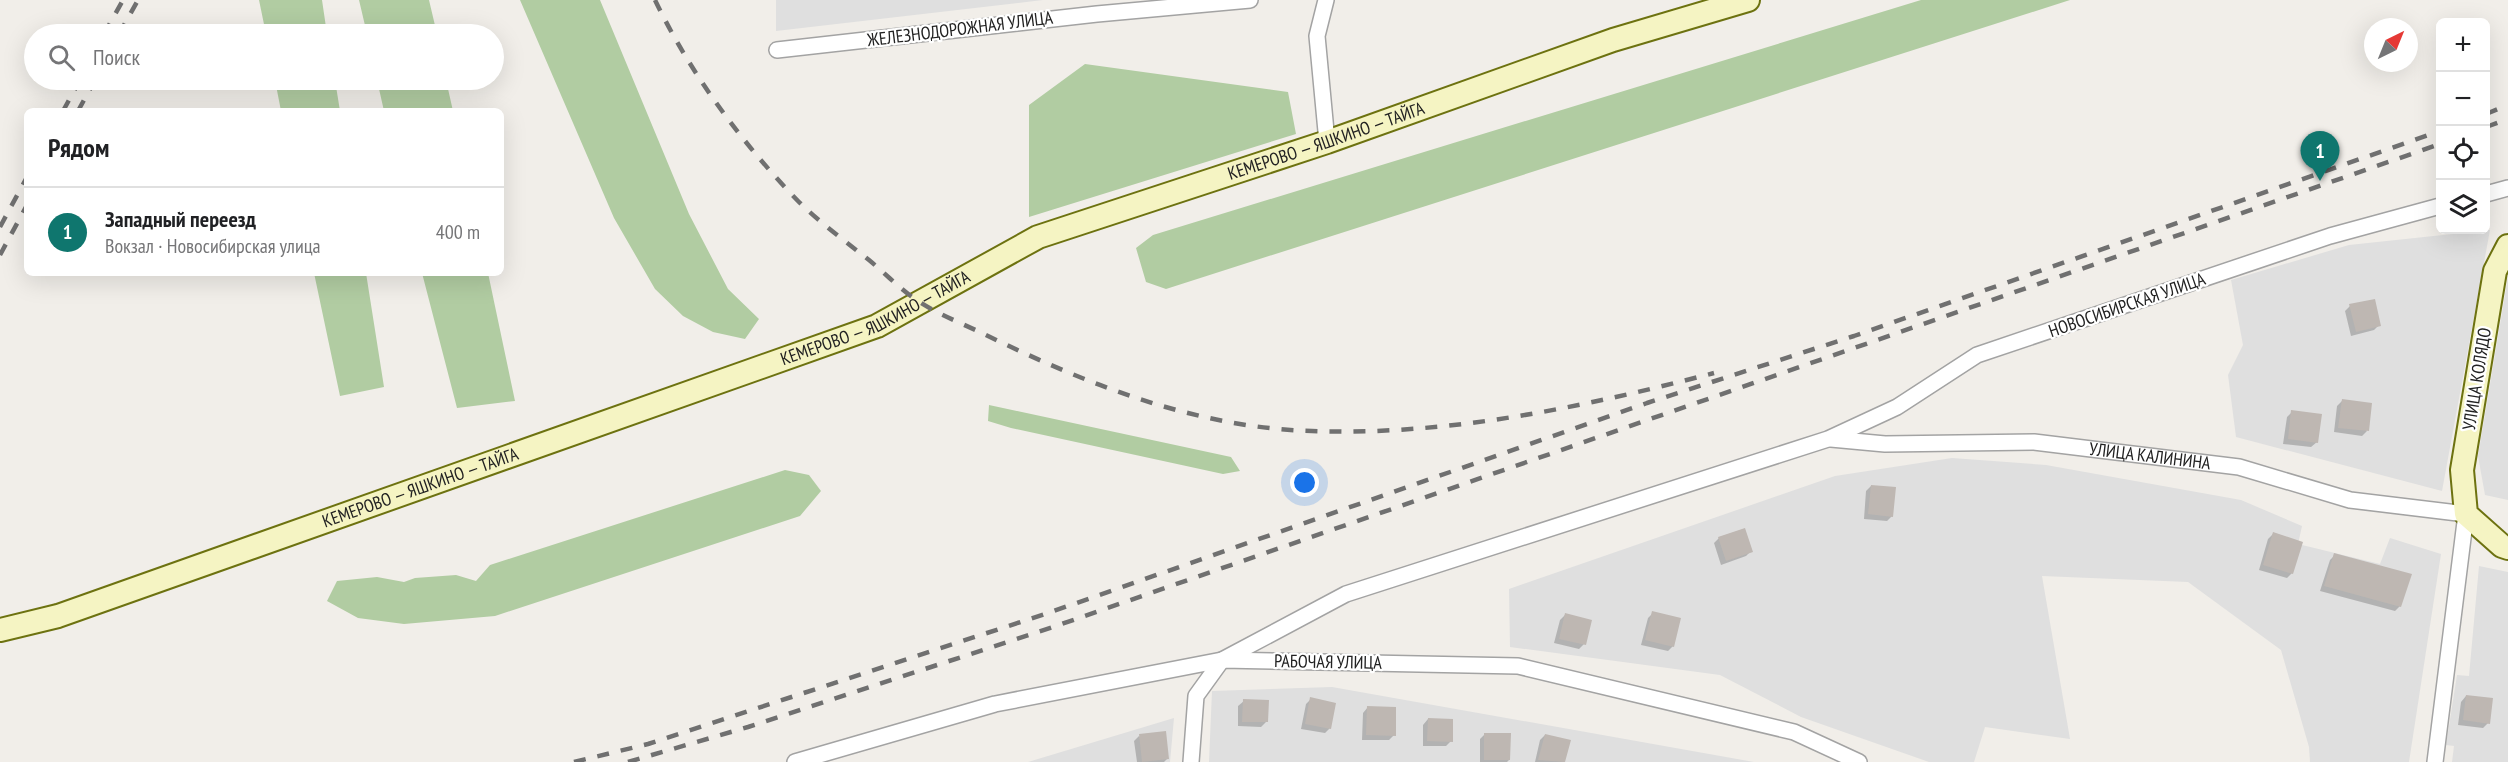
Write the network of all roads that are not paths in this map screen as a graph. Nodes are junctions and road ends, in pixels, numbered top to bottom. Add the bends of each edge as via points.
1 (1250, 0) edge
2 (1326, 0) edge
3 (1748, 0) edge
4 (777, 50) dead end
5 (1327, 142) junction
6 (2508, 188) edge
7 (2490, 193) edge
8 (2436, 207) edge
9 (2508, 246) edge
10 (1828, 439) junction
11 (2466, 514) junction
12 (2505, 547) edge
13 (0, 630) edge
14 (1222, 660) junction
15 (795, 762) edge
16 (1191, 762) edge
17 (1859, 762) edge
18 (2435, 762) edge

1 - 4 street, ЖЕЛЕЗНОДОРОЖНАЯ УЛИЦА
2 - 5 street via 1317,36
3 - 5 main road, КЕМЕРОВО — ЯШКИНО — ТАЙГА via 1613,40
5 - 13 main road, КЕМЕРОВО — ЯШКИНО — ТАЙГА via 1038,237 877,326 69,612
6 - 7 street
8 - 10 street, НОВОСИБИРСКАЯ УЛИЦА via 2330,236 1977,355 1897,407
9 - 11 main road, УЛИЦА КОЛЯДО via 2495,271 2462,470
10 - 11 street, УЛИЦА КАЛИНИНА via 1885,444 2046,444 2239,467 2350,500
10 - 14 street, НОВОСИБИРСКАЯ УЛИЦА via 1346,594
11 - 12 main road
11 - 18 street, УЛИЦА КОЛЯДО
14 - 15 street, РАБОЧАЯ УЛИЦА via 995,704
14 - 16 street via 1196,696
14 - 17 street, РАБОЧАЯ УЛИЦА via 1518,666 1794,732

